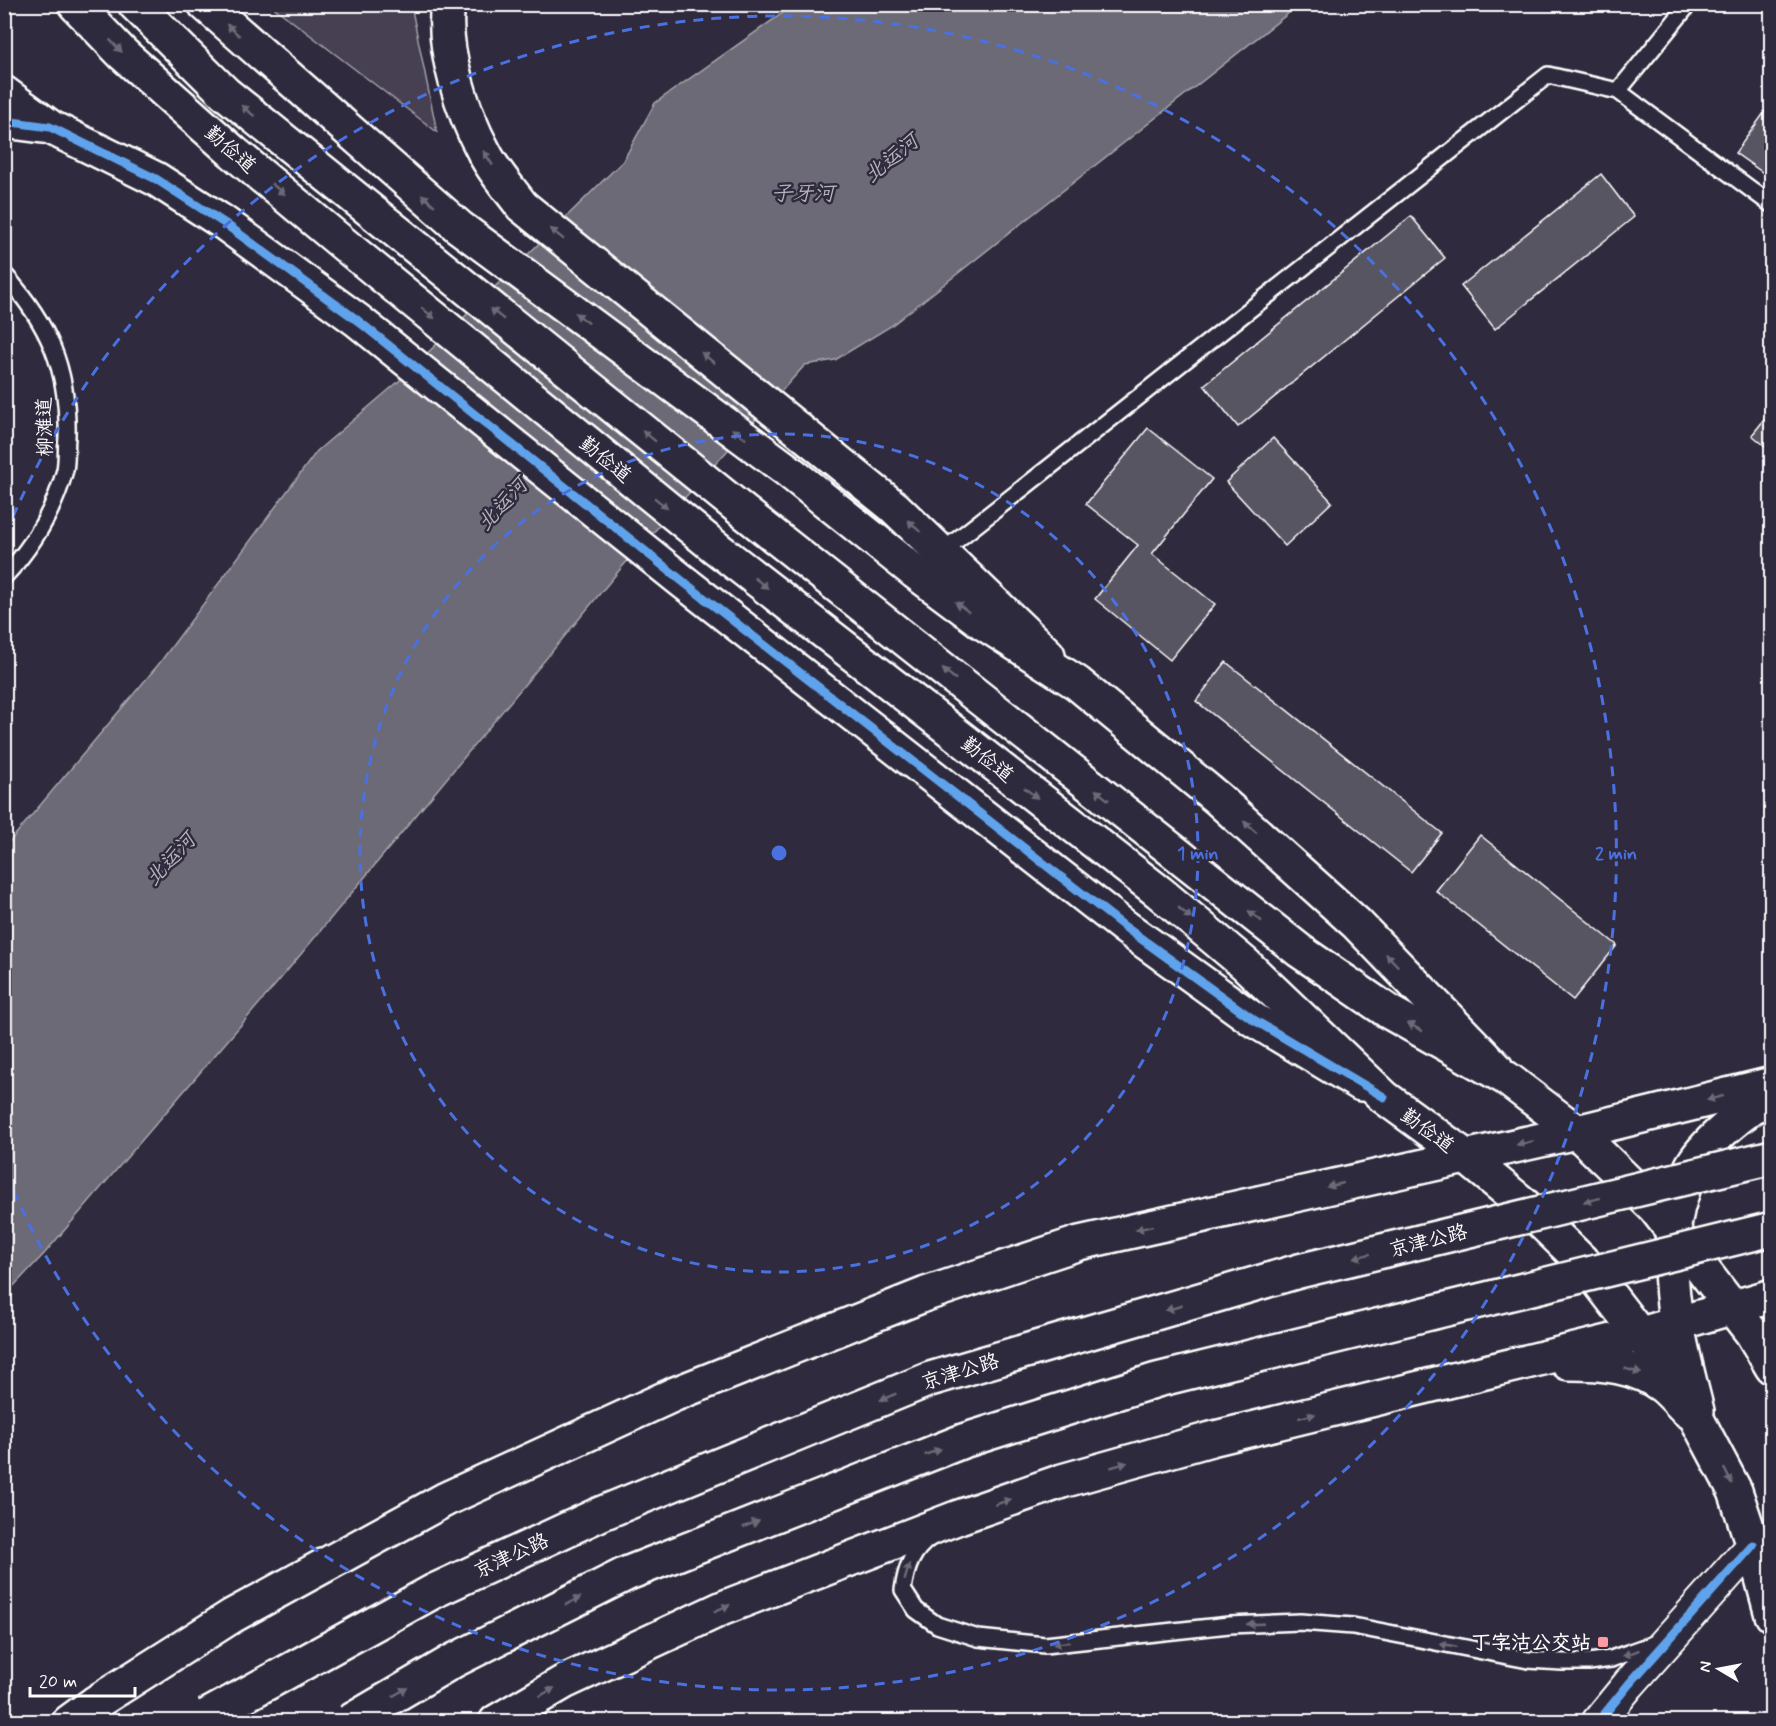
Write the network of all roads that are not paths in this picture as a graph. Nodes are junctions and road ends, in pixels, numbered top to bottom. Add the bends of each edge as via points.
1 (75, 4) edge
2 (135, 4) edge
3 (205, 4) edge
4 (448, 4) edge
5 (1689, 4) edge
6 (1618, 91) junction
7 (4, 93) edge
8 (4, 121) edge
9 (50, 127) junction
10 (1772, 205) edge
11 (4, 274) edge
12 (941, 553) junction
13 (915, 572) junction
14 (4, 577) edge
15 (1077, 683) junction
16 (1506, 1078) junction
17 (1772, 1084) edge
18 (1772, 1095) edge
19 (1383, 1097) junction
20 (1577, 1132) junction
21 (1465, 1156) junction
22 (1772, 1157) edge
23 (1772, 1229) edge
24 (1672, 1230) junction
25 (1772, 1296) edge
26 (1732, 1307) junction
27 (1677, 1323) junction
28 (1641, 1334) junction
29 (1513, 1365) junction
30 (1772, 1367) edge
31 (1701, 1424) junction
32 (959, 1517) junction
33 (1753, 1545) junction
34 (1772, 1615) edge
35 (1671, 1636) junction
36 (203, 1719) edge
37 (69, 1722) edge
38 (349, 1722) edge
39 (496, 1722) edge
40 (1598, 1722) edge

1 -> 19 main road, 勤俭道 via 123,54 233,152 715,547 1245,964
16 -> 2 main road, 勤俭道 via 1389,1012 1300,951 744,512 225,93
13 -> 3 main road via 786,469 459,227
12 -> 4 main road via 894,507 522,206 484,153 456,88 445,19
5 - 6 lane
6 - 10 lane
6 - 12 lane via 1548,75
7 - 9 main road
8 - 9 main road
9 - 19 main road via 156,179 224,223 357,320 681,580 1125,927 1254,1020
11 - 14 lane, 柳滩道 via 23,295 49,336 62,371 67,417 66,468 50,513 26,554
12 - 13 lane
12 - 15 main road
15 -> 13 main road via 982,622
16 -> 15 main road via 1356,923 1217,798
16 - 20 main road, 勤俭道
17 -> 20 main road
18 - 24 main road via 1737,1119 1692,1165
19 - 21 main road, 勤俭道
20 -> 21 main road
20 - 24 main road, 勤俭道 via 1655,1208
21 - 28 main road, 勤俭道 via 1586,1264
21 -> 37 main road via 1079,1243 926,1294 686,1389 446,1499 232,1616
22 -> 36 main road, 京津公路, bridge via 1299,1271 930,1379 600,1514 434,1590
38 -> 23 main road, bridge via 453,1661 626,1575 963,1440 1157,1380
24 - 26 main road, 勤俭道
24 - 27 main road via 1670,1262
25 - 26 main road
26 - 27 main road
26 - 30 main road, 勤俭道
27 - 28 main road
27 - 31 main road
28 - 29 main road
28 - 31 main road, 勤俭道
29 -> 31 main road via 1610,1364 1641,1372 1664,1387
32 -> 29 main road via 1062,1481 1211,1439
31 -> 33 main road, 勤俭道 via 1735,1491
35 -> 32 lane via 1628,1655 1589,1662 1528,1660 1353,1626 1300,1622 1229,1625 1045,1645 978,1638 937,1625 916,1610 903,1590 907,1567 920,1545
39 -> 32 main road via 564,1682 723,1608
33 - 34 main road, 勤俭道
33 - 35 street
35 - 40 street

